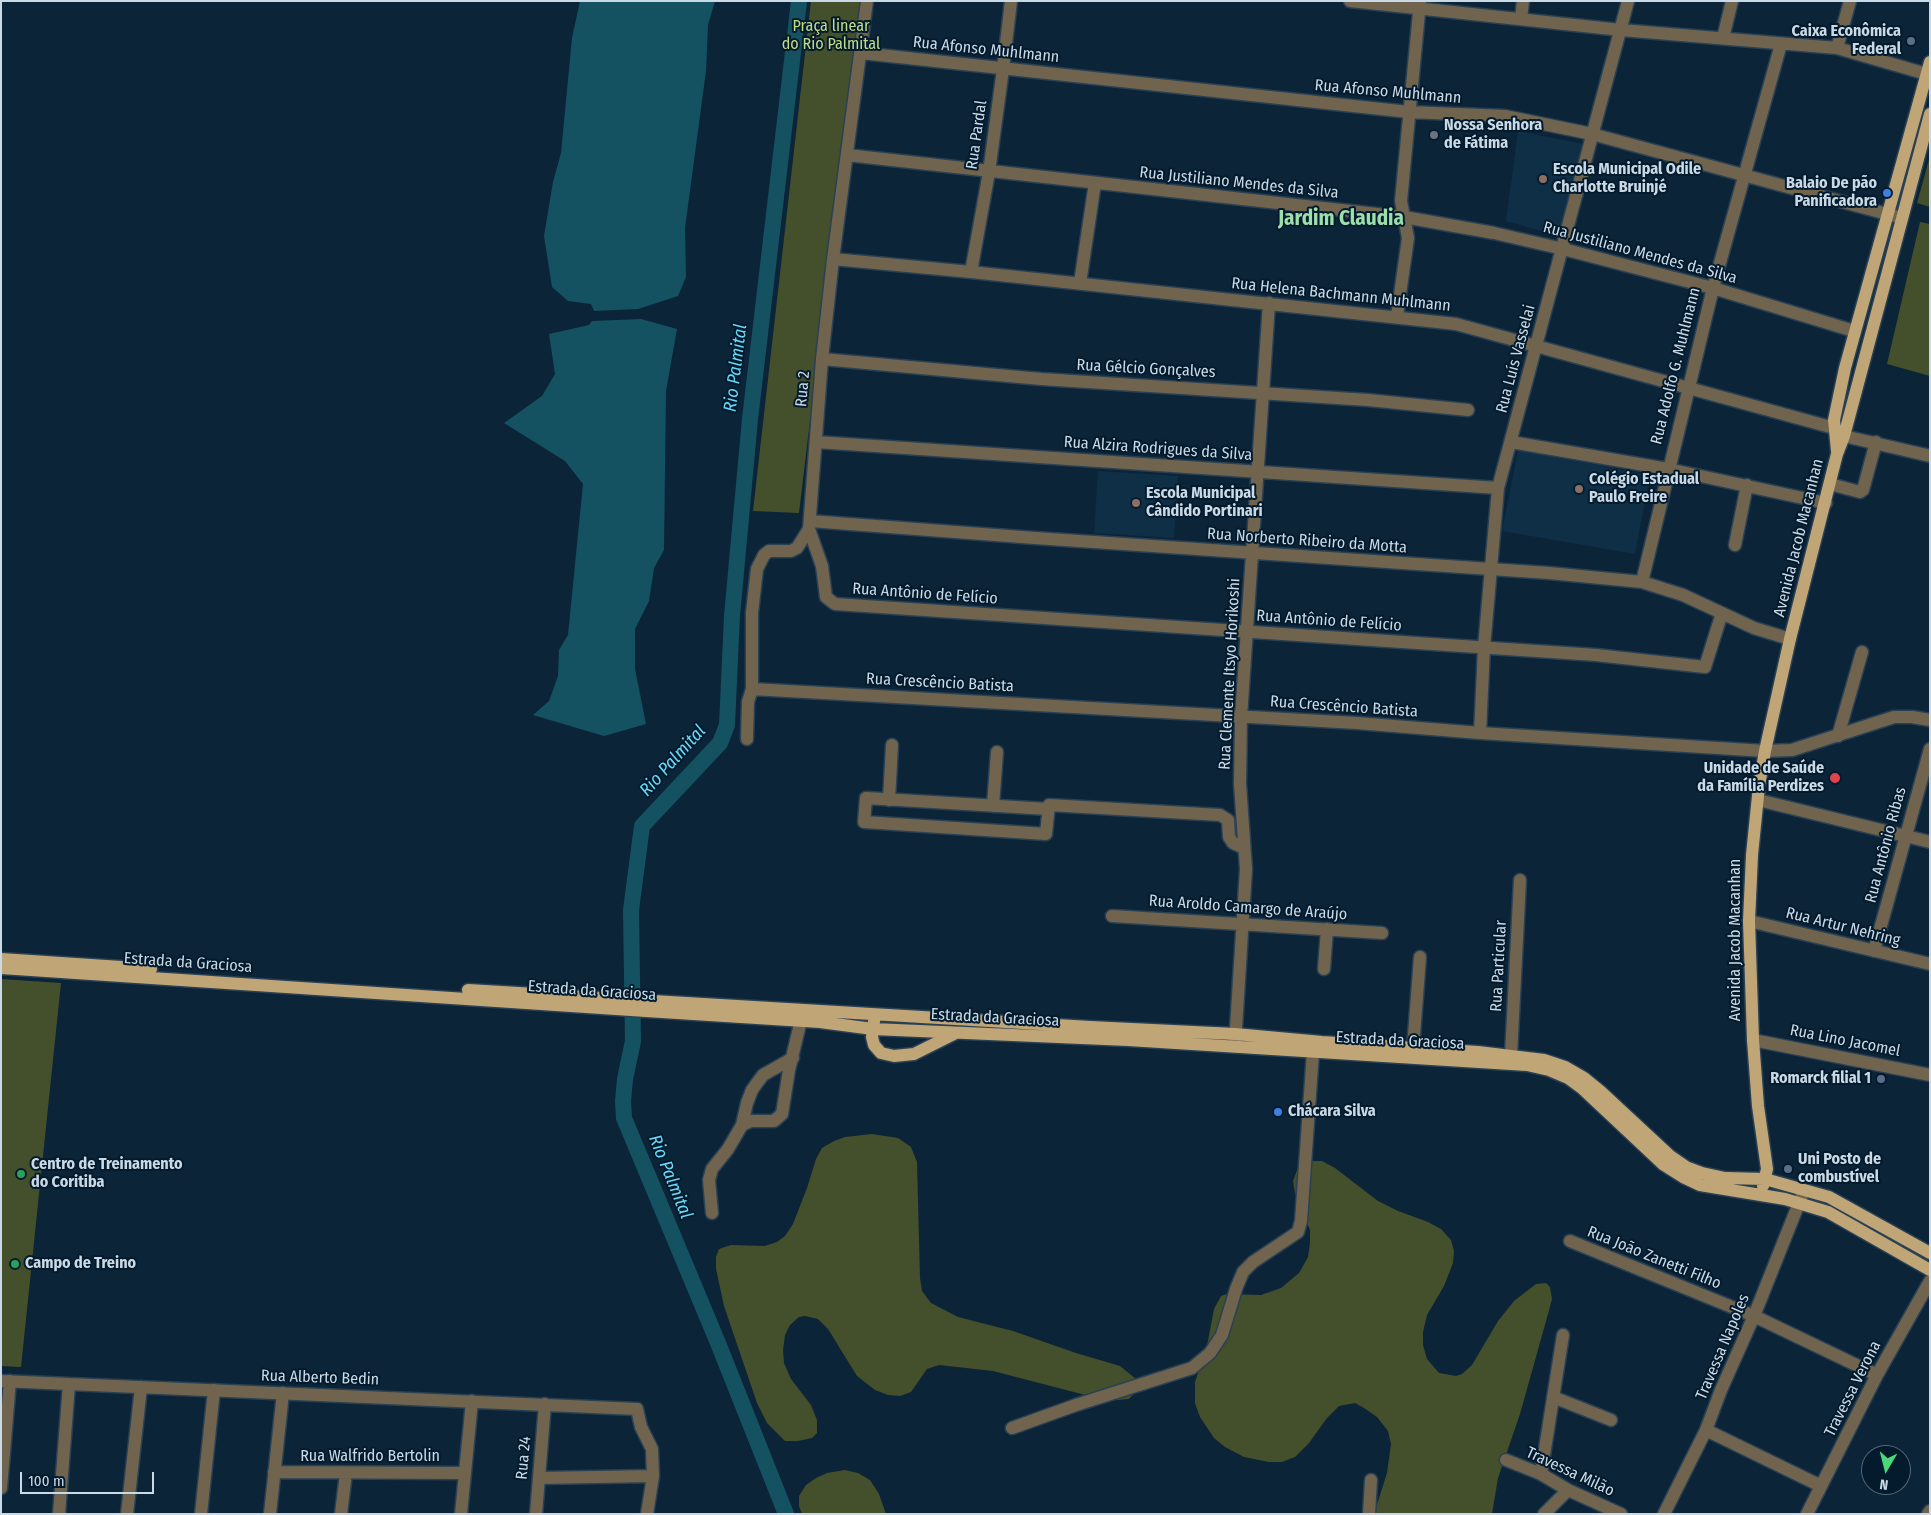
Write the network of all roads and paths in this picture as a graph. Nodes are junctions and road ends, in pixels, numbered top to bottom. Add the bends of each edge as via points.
1 (867, 1) edge
2 (1011, 1) edge
3 (1350, 1) edge
4 (1523, 1) edge
5 (1628, 1) edge
6 (1732, 1) edge
7 (1850, 1) edge
8 (1420, 5) edge
9 (1521, 19) junction
10 (1621, 30) junction
11 (1723, 38) junction
12 (1781, 44) junction
13 (1837, 48) junction
14 (860, 52) junction
15 (1003, 69) junction
16 (1929, 70) edge
17 (1409, 112) junction
18 (1930, 114) edge
19 (1592, 134) junction
20 (847, 156) junction
21 (989, 172) junction
22 (1743, 175) junction
23 (1095, 184) junction
24 (1887, 214) junction
25 (1404, 216) junction
26 (1902, 218) junction
27 (1563, 249) junction
28 (833, 259) junction
29 (971, 272) junction
30 (1080, 283) junction
31 (1712, 288) junction
32 (1269, 303) junction
33 (1397, 316) junction
34 (1854, 331) junction
35 (1535, 345) junction
36 (822, 359) junction
37 (1687, 388) junction
38 (1264, 392) junction
39 (1468, 410) dead end
40 (1839, 432) junction
41 (816, 442) junction
42 (1511, 442) junction
43 (1876, 442) junction
44 (1930, 456) edge
45 (1668, 469) junction
46 (1258, 472) junction
47 (1830, 484) junction
48 (1747, 485) junction
49 (1498, 488) junction
50 (1826, 503) junction
51 (809, 525) junction
52 (1735, 545) dead end
53 (1253, 553) junction
54 (1490, 570) junction
55 (1642, 582) junction
56 (1722, 614) junction
57 (1246, 632) junction
58 (1790, 639) junction
59 (1484, 648) junction
60 (1862, 652) dead end
61 (752, 689) junction
62 (1241, 717) junction
63 (1930, 720) edge
64 (1480, 733) junction
65 (1838, 736) junction
66 (747, 739) dead end
67 (892, 745) dead end
68 (1930, 749) edge
69 (1765, 751) junction
70 (997, 752) dead end
71 (889, 800) junction
72 (1758, 800) junction
73 (993, 806) junction
74 (1048, 809) junction
75 (1904, 836) junction
76 (1930, 842) edge
77 (1244, 848) junction
78 (1520, 880) dead end
79 (1112, 916) dead end
80 (1749, 921) junction
81 (1242, 923) junction
82 (1326, 929) junction
83 (1382, 933) dead end
84 (1874, 951) junction
85 (1420, 957) dead end
86 (1, 959) edge
87 (1930, 964) edge
88 (1, 968) edge
89 (1324, 969) dead end
90 (611, 1004) junction
91 (646, 1006) junction
92 (875, 1014) junction
93 (801, 1020) junction
94 (872, 1029) junction
95 (958, 1032) junction
96 (1235, 1034) junction
97 (1753, 1040) junction
98 (1235, 1047) junction
99 (1413, 1048) junction
100 (1313, 1052) junction
101 (1511, 1055) junction
102 (793, 1058) junction
103 (1930, 1075) edge
104 (742, 1125) junction
105 (1765, 1179) junction
106 (1804, 1189) junction
107 (1761, 1194) junction
108 (1800, 1203) junction
109 (712, 1213) dead end
110 (1570, 1241) dead end
111 (1930, 1253) edge
112 (1930, 1270) edge
113 (1930, 1281) edge
114 (1754, 1316) junction
115 (1564, 1335) dead end
116 (1876, 1375) junction
117 (6, 1381) edge
118 (69, 1384) junction
119 (141, 1387) junction
120 (214, 1390) junction
121 (283, 1393) junction
122 (1553, 1397) junction
123 (472, 1401) junction
124 (545, 1404) junction
125 (1611, 1420) dead end
126 (1012, 1428) dead end
127 (1706, 1430) junction
128 (1506, 1460) dead end
129 (274, 1472) junction
130 (346, 1473) junction
131 (465, 1473) junction
132 (1541, 1474) junction
133 (653, 1476) junction
134 (539, 1478) junction
135 (1370, 1480) dead end
136 (1821, 1486) junction
137 (1, 1488) edge
138 (1568, 1490) junction
139 (59, 1514) edge
140 (127, 1514) edge
141 (201, 1514) edge
142 (270, 1514) edge
143 (341, 1514) edge
144 (461, 1514) edge
145 (536, 1514) edge
146 (646, 1514) edge
147 (1369, 1514) edge
148 (1544, 1514) edge
149 (1621, 1514) edge
150 (1664, 1514) edge
151 (1807, 1514) edge

1 - 14 street, Rua 2
2 - 15 street, Rua Pardal
3 - 8 street
4 - 9 street
5 - 10 street, Rua Luís Vasselai
6 - 11 street
7 - 13 street
8 - 9 street
8 - 17 street
9 - 10 street
10 - 11 street
10 - 19 street, Rua Luís Vasselai
11 - 12 street
12 - 13 street
12 - 22 street, Rua Adolfo G. Muhlmann
13 - 16 street
14 - 15 street, Rua Afonso Muhlmann
14 - 20 street, Rua 2
15 - 17 street, Rua Afonso Muhlmann
15 - 21 street, Rua Pardal
16 - 24 main road, Avenida Jacob Macanhan
17 - 19 street, Rua Afonso Muhlmann via 1506,116
17 - 25 street via 1400,201
18 - 26 main road
19 - 22 street, Rua Afonso Muhlmann
19 - 27 street, Rua Luís Vasselai
20 - 21 street, Rua Justiliano Mendes da Silva
20 - 28 street, Rua 2
21 - 23 street, Rua Justiliano Mendes da Silva
21 - 29 street, Rua Pardal
22 - 24 street, Rua Afonso Muhlmann
22 - 31 street, Rua Adolfo G. Muhlmann
23 - 25 street, Rua Justiliano Mendes da Silva
23 - 30 street
24 - 26 street, Rua Afonso Muhlmann
24 - 34 main road, Avenida Jacob Macanhan
25 - 27 street, Rua Justiliano Mendes da Silva via 1494,232
25 - 33 street via 1408,238
26 - 40 main road via 1849,418
27 - 31 street, Rua Justiliano Mendes da Silva
27 - 35 street, Rua Luís Vasselai
28 - 29 street, Rua Helena Bachmann Muhlmann
28 - 36 street, Rua 2
29 - 30 street, Rua Helena Bachmann Muhlmann
30 - 32 street, Rua Helena Bachmann Muhlmann
31 - 34 street, Rua Justiliano Mendes da Silva
31 - 37 street, Rua Adolfo G. Muhlmann
32 - 33 street, Rua Helena Bachmann Muhlmann
32 - 38 street, Rua Clemente Itsyo Horikoshi
33 - 35 street, Rua Helena Bachmann Muhlmann via 1456,324
34 - 40 main road, Avenida Jacob Macanhan via 1837,404
35 - 37 street, Rua Helena Bachmann Muhlmann
35 - 42 street, Rua Luís Vasselai
36 - 38 street, Rua Gélcio Gonçalves via 1041,379
36 - 41 street, Rua 2
37 - 40 street, Rua Helena Bachmann Muhlmann
37 - 45 street, Rua Adolfo G. Muhlmann
38 - 39 street, Rua Gélcio Gonçalves
38 - 46 street, Rua Clemente Itsyo Horikoshi
40 - 43 street, Rua Helena Bachmann Muhlmann
40 - 47 main road, Avenida Jacob Macanhan
41 - 46 street, Rua Alzira Rodrigues da Silva
41 - 51 street, Rua 2
42 - 45 street
42 - 49 street, Rua Luís Vasselai
43 - 44 street, Rua Helena Bachmann Muhlmann
43 - 47 street via 1860,492
45 - 48 street
45 - 55 street, Rua Adolfo G. Muhlmann
46 - 49 street, Rua Alzira Rodrigues da Silva
46 - 53 street, Rua Clemente Itsyo Horikoshi
47 - 50 main road, Avenida Jacob Macanhan
48 - 50 street
48 - 52 street
49 - 54 street, Rua Luís Vasselai
50 - 58 main road, Avenida Jacob Macanhan
51 - 53 street, Rua Norberto Ribeiro da Motta
51 - 57 street, Rua Antônio de Felício via 822,566 826,597 835,604
51 - 61 street via 797,548 769,551 759,562 752,613
53 - 54 street, Rua Norberto Ribeiro da Motta
53 - 57 street, Rua Clemente Itsyo Horikoshi
54 - 55 street, Rua Norberto Ribeiro da Motta
54 - 59 street, Rua Luís Vasselai
55 - 56 street, Rua Norberto Ribeiro da Motta via 1683,595
56 - 58 street, Rua Norberto Ribeiro da Motta
56 - 59 street, Rua Antônio de Felício via 1705,667 1596,655
57 - 59 street, Rua Antônio de Felício
57 - 62 street, Rua Clemente Itsyo Horikoshi
58 - 69 main road, Avenida Jacob Macanhan
59 - 64 street, Rua Luís Vasselai
60 - 65 street
61 - 62 street, Rua Crescêncio Batista
61 - 66 street via 748,702
62 - 64 street, Rua Crescêncio Batista
62 - 77 street, Rua Clemente Itsyo Horikoshi via 1240,784
63 - 65 street, Rua Crescêncio Batista via 1894,717
64 - 69 street, Rua Crescêncio Batista
65 - 69 street, Rua Crescêncio Batista via 1792,750
67 - 71 street
68 - 75 street, Rua Antônio Ribas
69 - 72 main road, Avenida Jacob Macanhan
70 - 73 street
71 - 73 street
71 - 74 street via 866,798 864,822 1046,834
72 - 75 street
72 - 80 main road, Avenida Jacob Macanhan
73 - 74 street
74 - 77 street via 1049,804 1220,815 1228,820 1231,840
75 - 76 street
75 - 84 street, Rua Antônio Ribas
77 - 81 street, Rua Clemente Itsyo Horikoshi via 1246,868
78 - 101 street, Rua Particular
79 - 81 street, Rua Aroldo Camargo de Araújo
80 - 84 street, Rua Artur Nehring
80 - 97 main road, Avenida Jacob Macanhan
81 - 82 street, Rua Aroldo Camargo de Araújo
81 - 96 street, Rua Clemente Itsyo Horikoshi
82 - 83 street, Rua Aroldo Camargo de Araújo
82 - 89 street
84 - 87 street, Rua Artur Nehring
85 - 99 street
86 - 90 main road, Estrada da Graciosa via 103,964
88 - 90 main road, Estrada da Graciosa
90 - 91 main road, Estrada da Graciosa
91 - 92 main road, Estrada da Graciosa
91 - 93 main road, Estrada da Graciosa
92 - 94 main road
92 - 96 main road, Estrada da Graciosa
93 - 94 main road, Estrada da Graciosa
93 - 102 street
94 - 95 main road, Estrada da Graciosa
94 - 95 main road via 874,1046 881,1053 894,1056 914,1054
95 - 98 main road, Estrada da Graciosa
96 - 98 street, Rua Clemente Itsyo Horikoshi
96 - 99 main road, Estrada da Graciosa
97 - 103 street, Rua Lino Jacomel
97 - 105 main road, Avenida Jacob Macanhan via 1767,1169
98 - 100 main road, Estrada da Graciosa
99 - 101 main road, Estrada da Graciosa
100 - 107 main road, Estrada da Graciosa via 1527,1065 1549,1070 1583,1089 1664,1165 1683,1177 1700,1185
100 - 126 street via 1298,1232 1243,1272 1222,1335 1210,1353 1192,1368
101 - 105 main road, Estrada da Graciosa via 1544,1060 1584,1078 1686,1167 1725,1178
102 - 104 street via 757,1083 749,1096
102 - 104 street via 782,1114 774,1121 751,1121
104 - 109 street via 712,1169
105 - 106 main road, Estrada da Graciosa
105 - 107 main road, Avenida Jacob Macanhan
106 - 108 street, Travessa Napoles
106 - 111 main road, Estrada da Graciosa via 1829,1197
107 - 108 main road, Estrada da Graciosa
108 - 112 main road, Estrada da Graciosa via 1846,1221
108 - 114 street, Travessa Napoles
110 - 114 street, Rua João Zanetti Filho
113 - 116 street, Travessa Verona
114 - 116 street, Rua João Zanetti Filho
114 - 127 street, Travessa Napoles
115 - 122 street
116 - 136 street, Travessa Verona
117 - 118 street, Rua Alberto Bedin
117 - 137 street
118 - 119 street, Rua Alberto Bedin
118 - 139 street
119 - 120 street, Rua Alberto Bedin
119 - 140 street
120 - 121 street, Rua Alberto Bedin
120 - 141 street
121 - 123 street, Rua Alberto Bedin
121 - 129 street
122 - 125 street
122 - 132 street
123 - 124 street, Rua Alberto Bedin
123 - 131 street
124 - 133 street, Rua Alberto Bedin via 637,1408 641,1427 652,1449
124 - 134 street, Rua 24
127 - 136 street
127 - 150 street, Travessa Napoles
128 - 132 street, Travessa Milão
129 - 130 street, Rua Walfrido Bertolin
129 - 142 street
130 - 131 street, Rua Walfrido Bertolin
130 - 143 street
131 - 144 street
132 - 138 street, Travessa Milão
133 - 134 street
133 - 146 street
134 - 145 street, Rua 24
135 - 147 street
136 - 151 street, Travessa Verona
138 - 148 street
138 - 149 street, Travessa Milão

